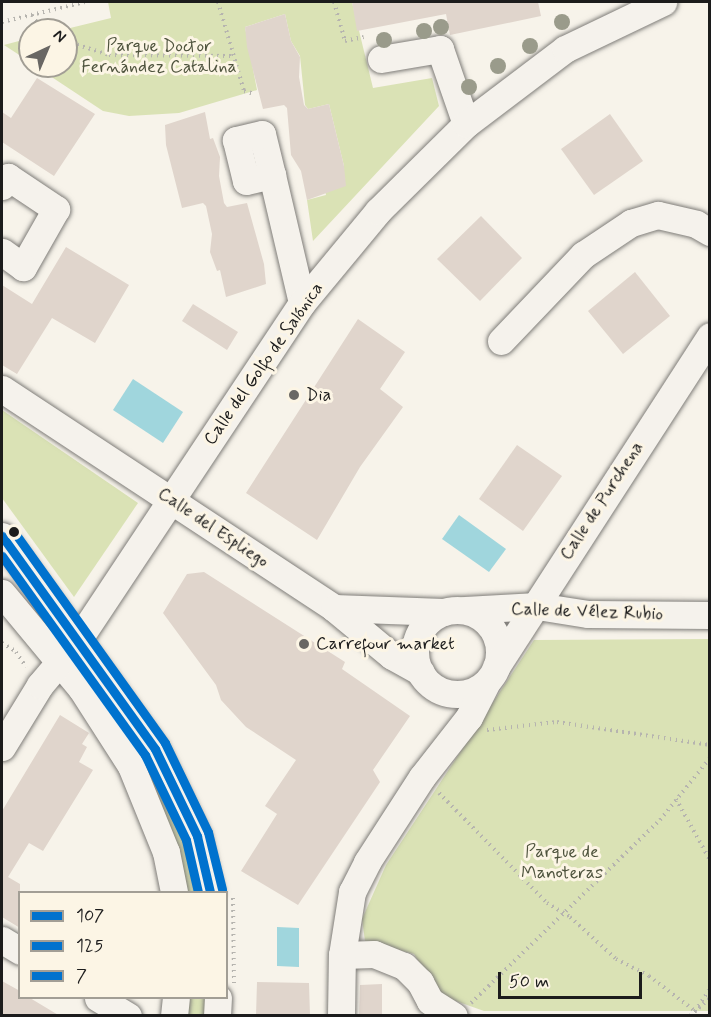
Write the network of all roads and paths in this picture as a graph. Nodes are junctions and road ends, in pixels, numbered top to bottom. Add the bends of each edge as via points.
1 (85, 2) edge
2 (218, 2) edge
3 (334, 2) edge
4 (663, 2) edge
5 (618, 12) edge
6 (32, 15) junction
7 (34, 18) edge
8 (2, 22) edge
9 (364, 37) dead end
10 (78, 45) edge
11 (232, 56) junction
12 (381, 59) dead end
13 (255, 94) dead end
14 (466, 124) junction
15 (272, 175) dead end
16 (2, 186) edge
17 (710, 232) edge
18 (2, 252) edge
19 (302, 303) junction
20 (710, 336) edge
21 (501, 341) dead end
22 (2, 389) edge
23 (172, 499) junction
24 (2, 536) edge
25 (2, 593) edge
26 (537, 606) junction
27 (334, 608) junction
28 (454, 611) junction
29 (710, 615) edge
30 (78, 640) junction
31 (59, 662) junction
32 (492, 675) junction
33 (428, 680) junction
34 (480, 730) dead end
35 (710, 745) edge
36 (2, 747) edge
37 (710, 758) edge
38 (422, 777) junction
39 (676, 800) junction
40 (710, 860) edge
41 (174, 891) edge
42 (210, 891) edge
43 (564, 913) junction
44 (2, 940) edge
45 (18, 950) edge
46 (342, 955) junction
47 (710, 989) edge
48 (710, 998) edge
49 (100, 999) edge
50 (176, 999) edge
51 (218, 999) edge
52 (695, 1011) junction
53 (459, 1013) edge
54 (128, 1016) edge
55 (174, 1016) edge
56 (218, 1016) edge
57 (342, 1016) edge
58 (690, 1016) edge

1 - 6 path
2 - 11 path
3 - 9 path via 345,42
4 - 5 street, Calle del Golfo de Salónica
5 - 14 street, Calle del Golfo de Salónica
6 - 7 path
6 - 8 path
10 - 11 path via 109,55
11 - 13 path via 243,91
12 - 14 street via 440,49
14 - 19 street, Calle del Golfo de Salónica via 378,211
15 - 19 street
16 - 18 street via 8,177 56,209 23,267
17 - 21 street via 696,224 658,215 631,223 583,255
19 - 23 street, Calle del Golfo de Salónica
20 - 26 street, Calle de Purchena
22 - 23 street, Calle del Espliego
23 - 27 street, Calle del Espliego
23 - 30 street, Calle del Golfo de Salónica
24 - 30 street
25 - 31 street
26 - 28 street, Calle de Vélez Rubio
26 - 29 street, Calle de Vélez Rubio via 588,614
26 - 32 street, Calle de Purchena
27 - 28 street, Calle de Vélez Rubio
27 - 33 street, Calle del Espliego
28 - 32 street via 478,616 494,632 499,652
28 - 33 street via 428,621 418,637 415,655
30 - 31 street, Calle del Golfo de Salónica
30 - 42 street via 155,749 197,836
31 - 36 street, Calle del Golfo de Salónica
31 - 41 street via 131,766 166,852
32 - 33 street via 462,693
32 - 38 street, Calle de Purchena via 469,717
33 - 38 street, Calle de Purchena via 443,709 444,735
34 - 35 path via 556,722
37 - 39 path
38 - 43 path via 547,903
38 - 46 street, Calle de Purchena via 352,892
39 - 40 path
39 - 43 path
43 - 52 path via 616,959 649,976
43 - 53 path
44 - 45 street
46 - 53 street via 374,954 404,966 430,1000
46 - 57 street, Calle de Purchena
47 - 52 path
48 - 52 path
49 - 54 street
50 - 55 street
51 - 56 street
52 - 58 path

